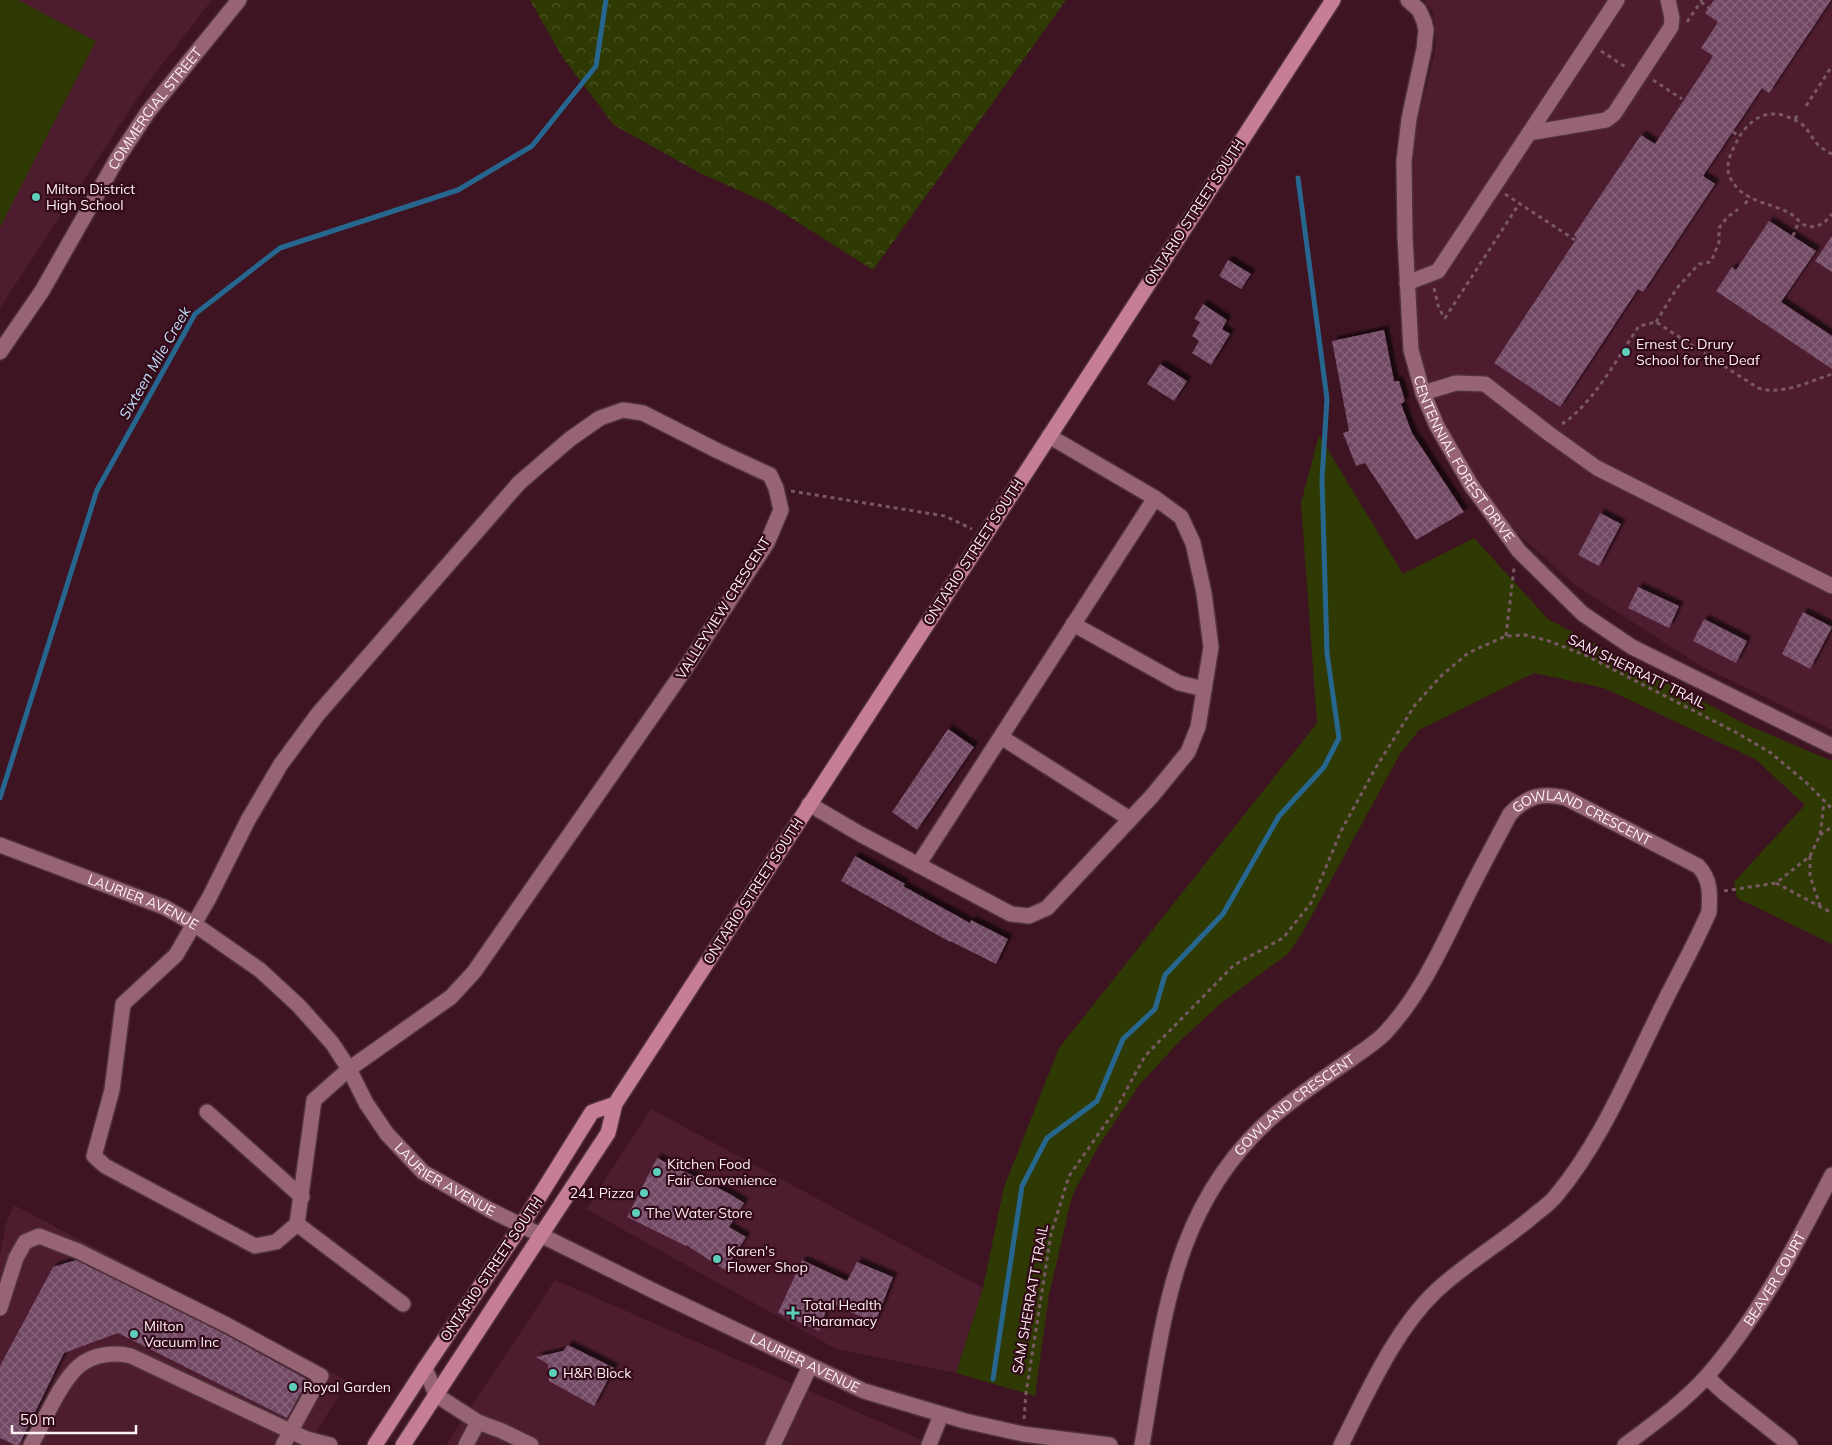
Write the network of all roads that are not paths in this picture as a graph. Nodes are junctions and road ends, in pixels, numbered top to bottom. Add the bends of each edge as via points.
1 (239, 0) edge
2 (1333, 0) edge
3 (1408, 0) edge
4 (1617, 0) edge
5 (1668, 0) edge
6 (1529, 133) junction
7 (1407, 283) junction
8 (0, 352) edge
9 (1424, 393) junction
10 (1049, 436) junction
11 (1155, 498) junction
12 (1832, 586) edge
13 (1074, 624) junction
14 (1204, 689) junction
15 (1001, 737) junction
16 (1832, 746) edge
17 (809, 804) junction
18 (1130, 819) junction
19 (0, 845) edge
20 (918, 865) junction
21 (194, 924) junction
22 (349, 1069) junction
23 (615, 1104) junction
24 (207, 1112) dead end
25 (1832, 1175) edge
26 (302, 1197) junction
27 (296, 1224) junction
28 (521, 1226) junction
29 (541, 1235) junction
30 (403, 1304) dead end
31 (0, 1308) edge
32 (810, 1366) junction
33 (425, 1368) junction
34 (1707, 1376) junction
35 (436, 1395) junction
36 (941, 1415) junction
37 (478, 1422) junction
38 (290, 1431) junction
39 (310, 1442) edge
40 (31, 1445) edge
41 (283, 1445) edge
42 (330, 1445) edge
43 (376, 1445) edge
44 (403, 1445) edge
45 (466, 1445) edge
46 (531, 1445) edge
47 (773, 1445) edge
48 (929, 1445) edge
49 (1110, 1445) edge
50 (1142, 1445) edge
51 (1341, 1445) edge
52 (1625, 1445) edge
53 (1790, 1445) edge

1 - 8 street, COMMERCIAL STREET via 148,112 117,159 42,291
2 - 10 main road, ONTARIO STREET SOUTH
3 - 7 street, CENTENNIAL FOREST DRIVE via 1419,10 1426,30 1404,161
4 - 6 street
5 - 6 street via 1672,27 1614,114 1606,120
6 - 7 street via 1438,271
7 - 9 street, CENTENNIAL FOREST DRIVE via 1411,350
9 - 12 street via 1456,383 1485,384 1597,468
9 - 16 street, CENTENNIAL FOREST DRIVE via 1436,426 1471,485 1519,551 1583,614 1632,647
10 - 11 street
10 - 17 main road, ONTARIO STREET SOUTH
11 - 13 street
11 - 14 street via 1182,516 1193,543 1211,647
13 - 14 street via 1179,683
13 - 15 street
14 - 18 street via 1198,727 1188,752
15 - 18 street
15 - 20 street
17 - 20 street
17 - 23 main road, ONTARIO STREET SOUTH
18 - 20 street via 1047,908 1029,916 1011,914
19 - 21 street, LAURIER AVENUE via 164,907
21 - 22 street, LAURIER AVENUE via 260,970 299,1006 332,1043
21 - 22 street, VALLEYVIEW CRESCENT via 281,764 318,714 519,483 570,439 600,418 623,410 643,413 770,475 781,510 767,543 685,669 474,972 451,997
21 - 27 street via 176,956 122,1004 112,1090 94,1156 105,1166 255,1246 276,1242
22 - 26 street, VALLEYVIEW CRESCENT via 314,1100
22 - 28 street, LAURIER AVENUE via 387,1134 423,1172
23 - 28 main road, ONTARIO STREET SOUTH via 592,1112
23 - 29 main road, ONTARIO STREET SOUTH via 608,1133
24 - 26 street
25 - 34 street, BEAVER COURT via 1794,1248 1751,1319
26 - 27 street, VALLEYVIEW CRESCENT
27 - 30 street
28 - 29 street, LAURIER AVENUE
28 - 33 main road, ONTARIO STREET SOUTH
29 - 32 street, LAURIER AVENUE
29 - 35 main road, ONTARIO STREET SOUTH
31 - 38 street via 16,1258 25,1242 39,1236 78,1251 321,1376
32 - 36 street, LAURIER AVENUE via 864,1391
32 - 47 street
33 - 35 street
33 - 43 main road, ONTARIO STREET SOUTH
34 - 52 street, BEAVER COURT
34 - 53 street
35 - 37 street
35 - 44 main road, ONTARIO STREET SOUTH
36 - 48 street
36 - 49 street, LAURIER AVENUE via 1023,1434
37 - 45 street
37 - 46 street
38 - 39 street
38 - 40 street via 119,1353 94,1358 80,1365 66,1382
38 - 41 street
39 - 42 street
50 - 51 street, GOWLAND CRESCENT via 1168,1299 1177,1266 1193,1225 1215,1183 1240,1150 1277,1113 1383,1035 1412,999 1433,966 1510,814 1519,804 1543,795 1566,798 1698,866 1708,880 1709,912 1621,1091 1572,1175 1553,1199 1502,1242 1468,1264 1429,1299 1390,1351

